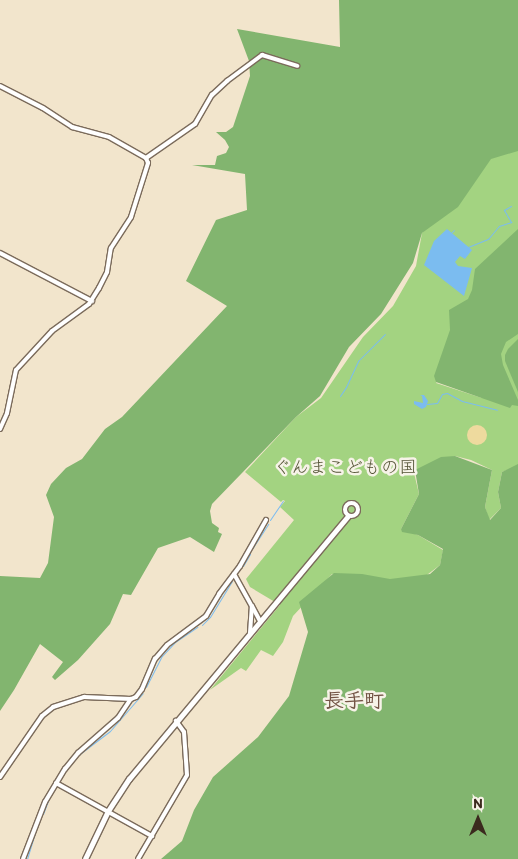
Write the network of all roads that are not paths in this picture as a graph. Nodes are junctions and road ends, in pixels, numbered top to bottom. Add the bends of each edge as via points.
1 (297, 66) dead end
2 (0, 86) edge
3 (146, 158) junction
4 (0, 253) edge
5 (92, 301) junction
6 (1, 422) edge
7 (0, 429) edge
8 (348, 516) dead end
9 (266, 520) dead end
10 (234, 574) junction
11 (252, 606) junction
12 (260, 621) junction
13 (250, 633) junction
14 (131, 699) junction
15 (176, 721) junction
16 (0, 777) edge
17 (56, 783) junction
18 (108, 811) junction
19 (152, 836) junction
20 (23, 859) edge
21 (85, 859) edge
22 (138, 859) edge

1 - 3 street via 262,55 212,95 195,124
2 - 3 street via 72,127 109,136
3 - 5 street via 148,163 131,217 112,248 107,272
4 - 5 street
5 - 6 street via 52,331 16,370 9,406
6 - 7 street
8 - 12 street
9 - 10 street
10 - 11 street
10 - 14 street via 206,616 169,642 159,654 142,689
11 - 12 street
11 - 13 street
12 - 13 street
13 - 15 street
14 - 16 street via 84,697 53,707 42,716
14 - 17 street via 118,718 78,753
15 - 18 street via 129,779
15 - 19 street via 184,732 186,775
17 - 18 street
17 - 20 street via 33,828
18 - 19 street
18 - 21 street
19 - 22 street

